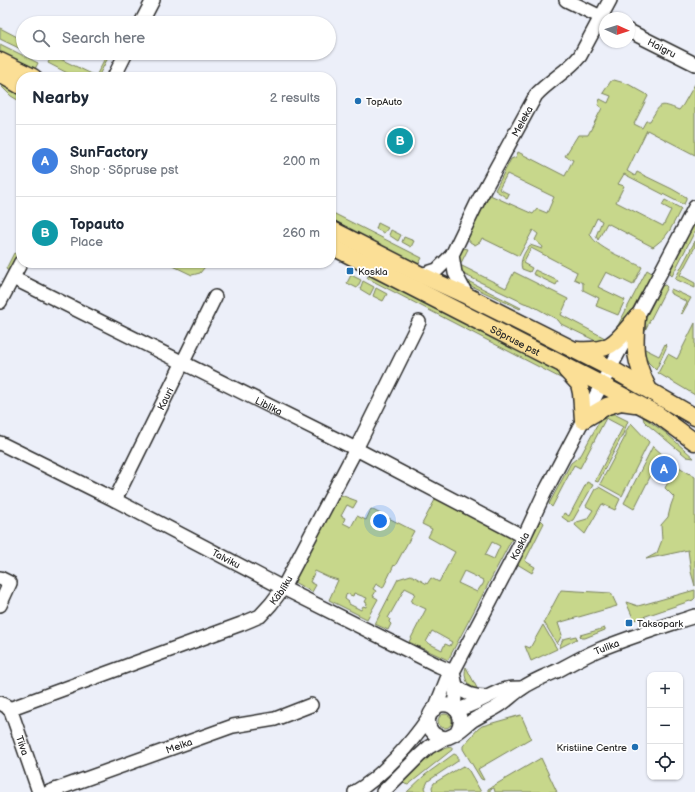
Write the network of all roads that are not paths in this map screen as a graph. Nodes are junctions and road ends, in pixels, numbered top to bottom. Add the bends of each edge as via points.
1 (153, 0) edge
2 (566, 0) edge
3 (610, 0) edge
4 (605, 12) edge
5 (145, 16) edge
6 (599, 16) edge
7 (599, 24) edge
8 (635, 34) edge
9 (122, 60) edge
10 (0, 61) edge
11 (695, 64) edge
12 (23, 72) edge
13 (116, 72) edge
14 (0, 74) edge
15 (16, 83) edge
16 (695, 207) edge
17 (336, 232) edge
18 (336, 249) edge
19 (452, 255) junction
20 (18, 268) edge
21 (421, 275) junction
22 (13, 278) junction
23 (215, 296) dead end
24 (467, 296) junction
25 (0, 302) edge
26 (637, 317) junction
27 (419, 322) dead end
28 (572, 350) junction
29 (557, 362) junction
30 (183, 363) junction
31 (610, 368) junction
32 (602, 384) junction
33 (649, 390) junction
34 (640, 405) junction
35 (695, 417) edge
36 (583, 420) junction
37 (695, 442) edge
38 (0, 443) edge
39 (356, 449) junction
40 (115, 500) junction
41 (524, 537) junction
42 (0, 578) edge
43 (282, 588) junction
44 (0, 605) edge
45 (695, 616) edge
46 (454, 672) junction
47 (456, 686) junction
48 (522, 688) junction
49 (487, 697) junction
50 (311, 705) dead end
51 (4, 706) edge
52 (455, 709) junction
53 (432, 713) junction
54 (451, 735) junction
55 (38, 792) edge
56 (49, 792) edge
57 (355, 792) edge
58 (383, 792) edge

1 - 5 street
2 - 6 street
3 - 4 street, Meleka
7 - 19 street, Meleka via 574,64 536,95 478,201
8 - 11 street, Haigru
9 - 13 street
10 - 12 main road
14 - 15 main road
16 - 26 street, Koskla
17 - 21 main road, Sõpruse pst
18 - 29 main road, Sõpruse pst
19 - 21 street, Meleka via 437,270
19 - 24 street via 455,273
20 - 22 street
21 - 24 main road, Sõpruse pst
22 - 25 street
22 - 30 street, Liblika
23 - 30 street, Kauri
24 - 28 main road, Sõpruse pst
26 - 28 main road via 610,346 594,351
26 - 31 street, Koskla
26 - 33 main road via 636,357
27 - 39 street, Käbliku
28 - 31 main road, Sõpruse pst
29 - 32 main road, Sõpruse pst
29 - 36 main road via 579,384
30 - 39 street, Liblika
30 - 40 street, Kauri
31 - 32 street, Koskla
31 - 33 main road, Sõpruse pst
32 - 34 main road, Sõpruse pst
32 - 36 street, Koskla
33 - 35 main road, Sõpruse pst
34 - 36 main road via 621,402 607,406
34 - 37 main road, Sõpruse pst via 657,414
36 - 41 street, Koskla
38 - 40 street, Talviku
39 - 41 street, Liblika
39 - 43 street, Käbliku
40 - 43 street, Talviku
41 - 46 street, Koskla
42 - 44 street via 10,583
43 - 46 street, Talviku
43 - 51 street, Käbliku via 256,619
45 - 48 street, Tulika via 596,651
46 - 47 street
46 - 53 street, Koskla via 447,679
47 - 49 street via 468,695
47 - 52 street
48 - 49 street, Tulika via 508,689
48 - 54 street, Tulika
49 - 52 street, Tulika via 475,704
50 - 56 street, Meika via 275,719 233,726
51 - 55 street, Tiiva via 11,711
52 - 53 street via 443,705
52 - 54 street via 461,720 460,726
53 - 54 street via 430,729 437,735
53 - 57 street via 412,741 364,787
54 - 58 street, Tulika via 429,747

